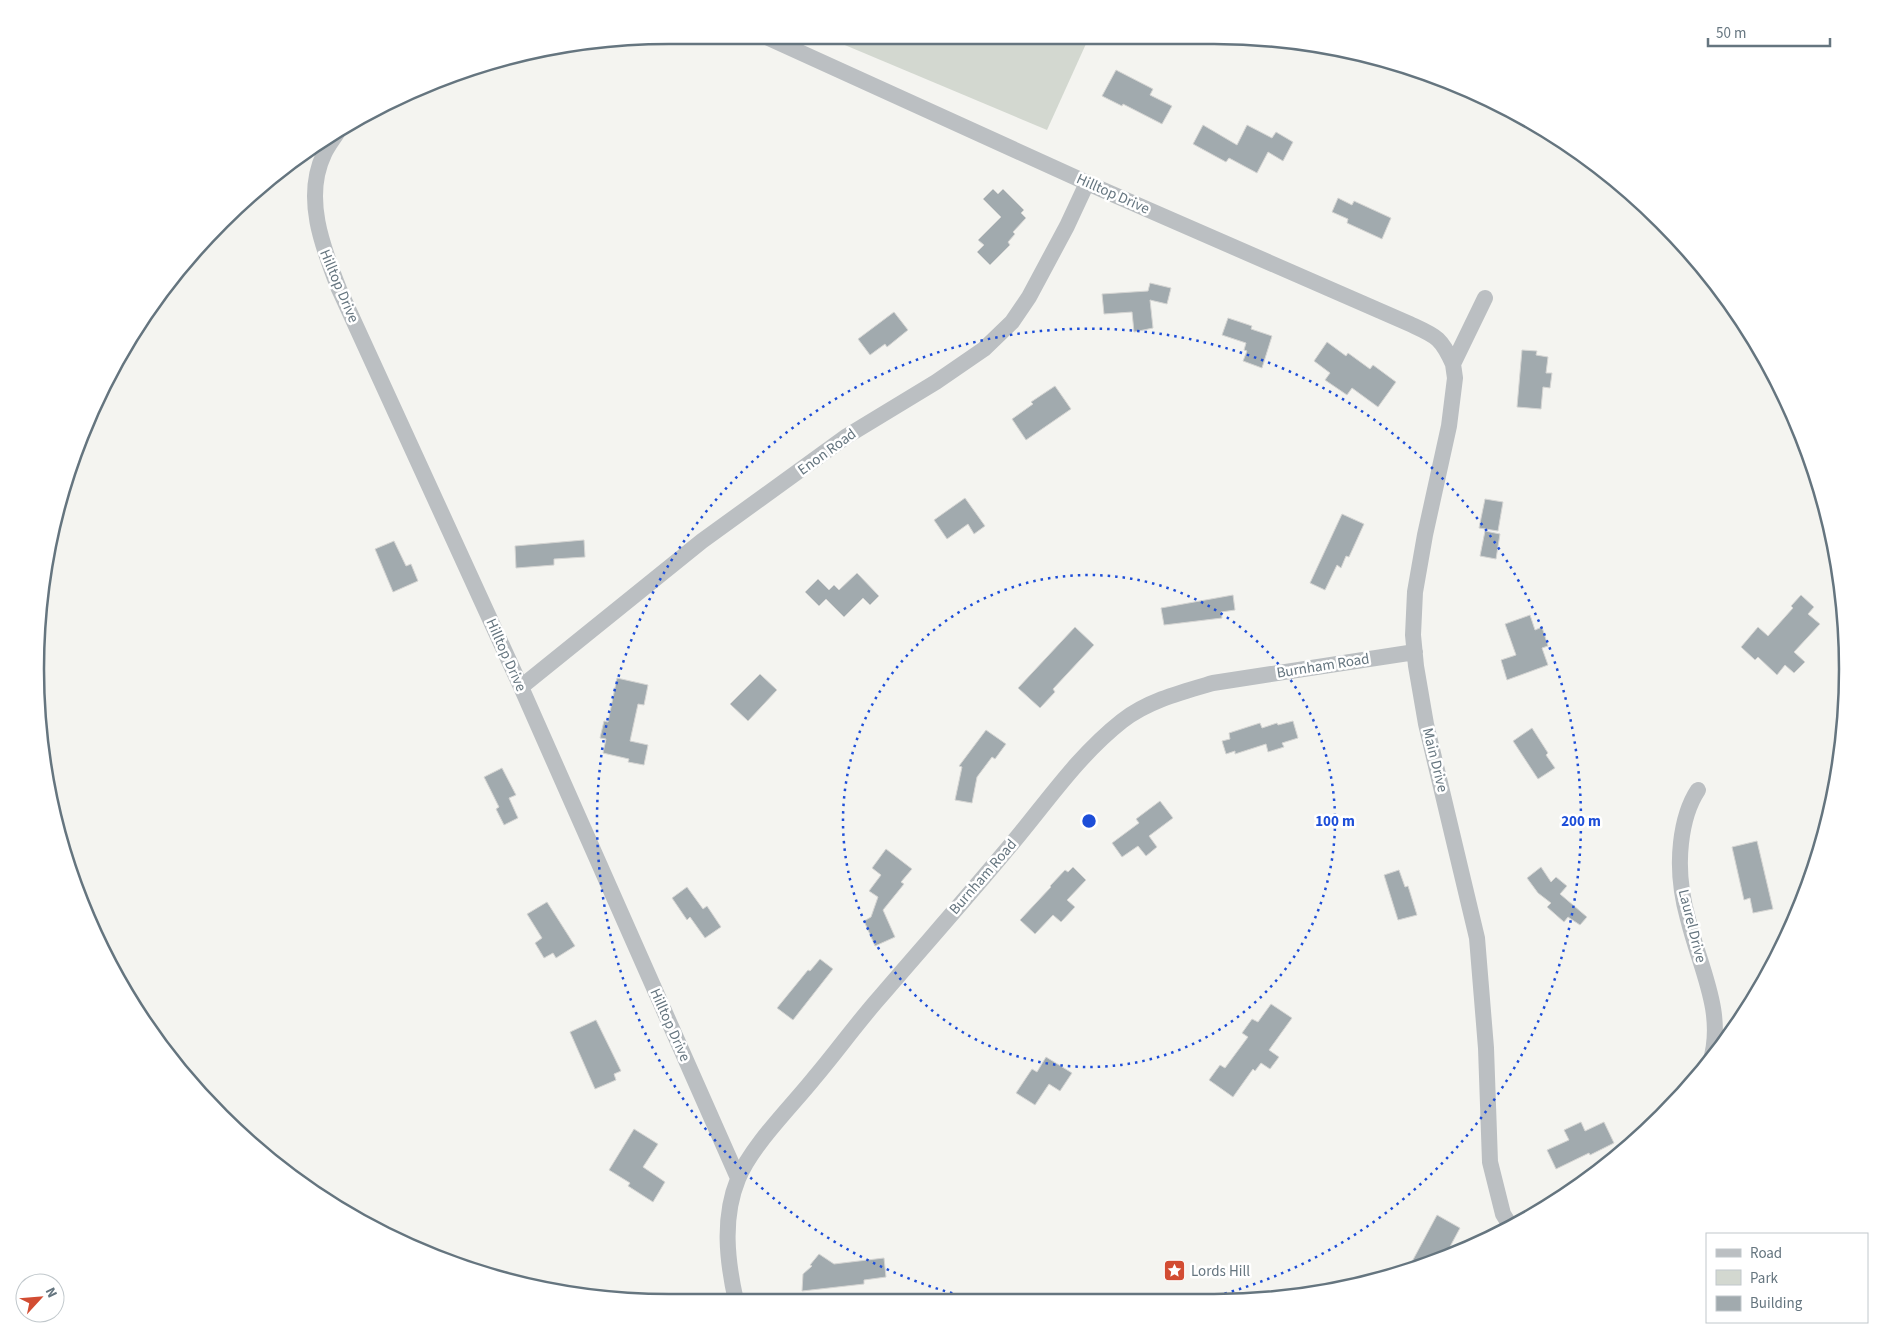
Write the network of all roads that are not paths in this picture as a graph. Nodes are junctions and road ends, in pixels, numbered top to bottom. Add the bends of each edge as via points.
1 (782, 44) edge
2 (331, 144) edge
3 (1087, 183) junction
4 (1485, 298) dead end
5 (1454, 364) junction
6 (1415, 652) junction
7 (521, 687) junction
8 (1698, 790) dead end
9 (1714, 1045) edge
10 (738, 1178) junction
11 (1507, 1221) edge
12 (735, 1294) edge

1 - 3 street, Hilltop Drive
2 - 7 street, Hilltop Drive via 318,170 315,194 322,245
3 - 5 street, Hilltop Drive via 1434,335 1444,343
3 - 7 street, Enon Road via 1030,297 1012,322 984,349 847,436 702,541
4 - 5 street, Main Drive
5 - 6 street, Main Drive via 1449,426 1415,592
6 - 10 street, Burnham Road via 1213,683 1181,692 1124,719 1092,746 878,998 757,1148
6 - 11 street, Main Drive via 1426,724 1477,938 1486,1048 1490,1162
7 - 10 street, Hilltop Drive
8 - 9 street, Laurel Drive via 1683,827 1679,861 1688,919 1714,1003
10 - 12 street, Burnham Road via 731,1200 727,1243

